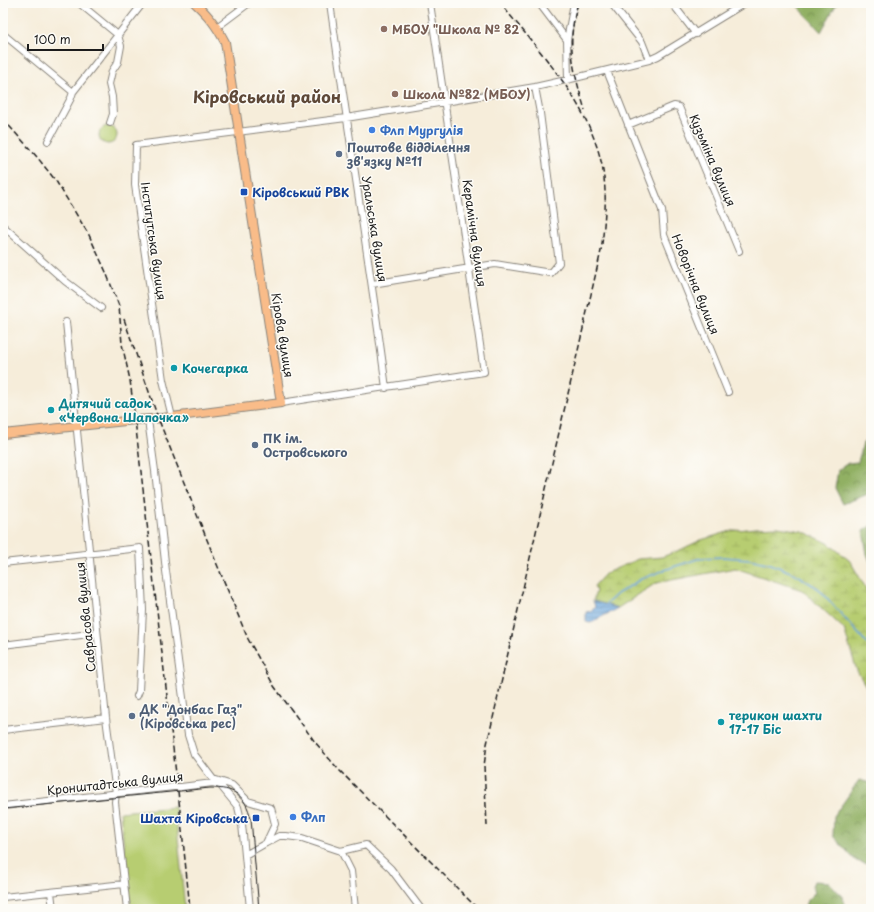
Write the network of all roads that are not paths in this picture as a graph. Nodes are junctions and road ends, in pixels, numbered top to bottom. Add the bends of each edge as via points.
1 (79, 3) edge
2 (143, 3) edge
3 (195, 3) edge
4 (249, 3) edge
5 (330, 3) edge
6 (430, 3) edge
7 (539, 3) edge
8 (574, 3) edge
9 (611, 3) edge
10 (672, 3) edge
11 (745, 3) edge
12 (737, 5) edge
13 (217, 27) junction
14 (3, 34) edge
15 (696, 34) junction
16 (118, 35) junction
17 (567, 40) junction
18 (650, 60) junction
19 (607, 71) junction
20 (568, 79) junction
21 (535, 87) junction
22 (73, 92) junction
23 (445, 102) junction
24 (346, 118) junction
25 (110, 123) dead end
26 (628, 125) junction
27 (239, 132) junction
28 (48, 141) dead end
29 (3, 226) edge
30 (739, 251) dead end
31 (469, 268) junction
32 (372, 284) junction
33 (101, 308) dead end
34 (66, 322) dead end
35 (386, 388) junction
36 (728, 392) dead end
37 (281, 403) junction
38 (172, 418) junction
39 (148, 420) junction
40 (76, 426) junction
41 (3, 434) edge
42 (90, 554) junction
43 (3, 563) edge
44 (97, 632) junction
45 (3, 645) edge
46 (137, 696) dead end
47 (106, 718) junction
48 (3, 730) edge
49 (116, 793) junction
50 (3, 806) edge
51 (266, 843) junction
52 (341, 851) junction
53 (245, 855) junction
54 (124, 884) junction
55 (51, 892) junction
56 (3, 896) edge
57 (53, 909) edge
58 (127, 909) edge
59 (250, 909) edge
60 (355, 909) edge
61 (420, 909) edge

1 - 16 street
2 - 16 street
3 - 13 main road, Кірова вулиця
4 - 13 street
5 - 24 street, Уральська вулиця
6 - 23 street, Керамічна вулиця
7 - 17 street
8 - 17 street
9 - 18 street via 642,42
10 - 15 street
11 - 12 street
12 - 15 street
13 - 27 main road, Кірова вулиця via 225,42
14 - 22 street
15 - 18 street
16 - 22 street
16 - 25 street via 121,46 109,84 113,114
17 - 20 street
18 - 19 street
19 - 20 street
19 - 26 street, Новорічна вулиця
20 - 21 street
21 - 23 street
21 - 31 street via 558,263 551,273 495,264
22 - 28 street
23 - 24 street
23 - 31 street, Керамічна вулиця
24 - 27 street
24 - 32 street, Уральська вулиця
26 - 30 street, Кузьміна вулиця via 674,106 679,107
26 - 36 street, Новорічна вулиця via 662,210 664,235
27 - 37 main road, Кірова вулиця
27 - 38 street, Інститутська вулиця via 136,145 134,185 163,380
29 - 33 street via 65,281
31 - 32 street
31 - 35 street, Керамічна вулиця via 484,372
32 - 35 street, Уральська вулиця
34 - 40 street, Саврасова вулиця
35 - 37 street
37 - 38 main road
38 - 39 main road
39 - 40 main road
39 - 51 street via 188,735 194,754 213,779 232,785 248,801 271,808 275,824
40 - 41 main road
40 - 42 street, Саврасова вулиця
42 - 43 street
42 - 44 street, Саврасова вулиця
42 - 46 street via 140,548 143,610
44 - 45 street
44 - 47 street, Саврасова вулиця
47 - 48 street
47 - 49 street, Саврасова вулиця
49 - 50 street, Кронштадтська вулиця
49 - 53 street, Кронштадтська вулиця, bridge via 213,783 220,786 238,807
49 - 54 street, Саврасова вулиця
51 - 52 street via 279,836 286,836 302,838
51 - 53 street
52 - 60 street via 351,871
52 - 61 street via 366,845 391,869
53 - 59 street
54 - 55 street
54 - 58 street, Саврасова вулиця
55 - 56 street
55 - 57 street

